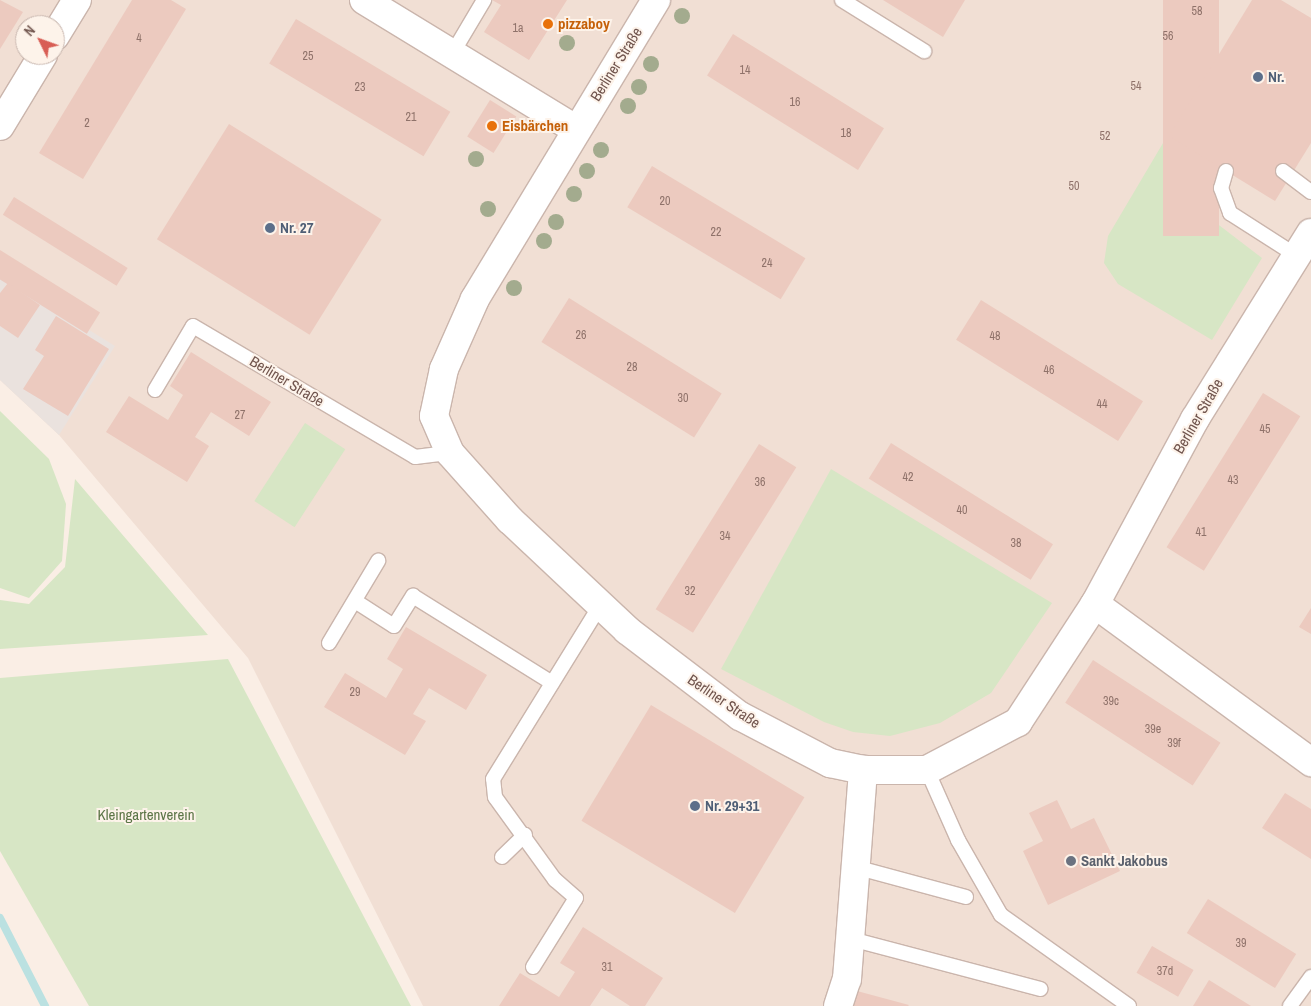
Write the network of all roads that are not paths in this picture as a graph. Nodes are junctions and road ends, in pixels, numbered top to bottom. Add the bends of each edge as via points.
1 (77, 0) edge
2 (364, 0) edge
3 (484, 0) edge
4 (656, 0) edge
5 (842, 0) edge
6 (65, 20) edge
7 (924, 51) dead end
8 (452, 54) junction
9 (37, 65) edge
10 (0, 126) edge
11 (575, 129) junction
12 (1226, 171) dead end
13 (1283, 171) dead end
14 (1311, 192) edge
15 (1311, 234) edge
16 (1297, 256) junction
17 (155, 390) dead end
18 (450, 453) junction
19 (378, 561) dead end
20 (355, 601) junction
21 (1095, 604) junction
22 (600, 606) junction
23 (329, 643) dead end
24 (552, 683) junction
25 (1311, 762) edge
26 (863, 770) junction
27 (927, 770) junction
28 (525, 835) junction
29 (502, 857) dead end
30 (855, 867) junction
31 (966, 897) dead end
32 (851, 939) junction
33 (533, 967) dead end
34 (1311, 977) edge
35 (1040, 989) dead end
36 (838, 1006) edge
37 (1129, 1006) edge
38 (1290, 1006) edge

1 - 6 street
2 - 8 street
3 - 8 lane
4 - 11 street, Berliner Straße
5 - 7 lane
8 - 11 street
9 - 10 street
11 - 18 street, Berliner Straße via 475,299 444,369 434,416
12 - 16 lane via 1220,188 1230,213
13 - 14 lane
15 - 16 street, Berliner Straße
16 - 21 street, Berliner Straße via 1195,419
17 - 18 lane, Berliner Straße via 193,326 415,456
18 - 22 street, Berliner Straße via 510,520
19 - 20 lane
20 - 23 lane
20 - 24 lane via 394,626 413,596
21 - 25 street
21 - 27 street, Berliner Straße via 1018,722
22 - 24 lane
22 - 26 street, Berliner Straße via 740,716 830,763
24 - 28 lane via 493,779 495,797
26 - 27 street, Berliner Straße
26 - 30 street
27 - 37 lane via 958,840 1001,915
28 - 29 lane
28 - 33 lane via 555,880 576,898
30 - 31 lane
30 - 32 street
32 - 35 lane
32 - 36 street via 846,979
34 - 38 lane

